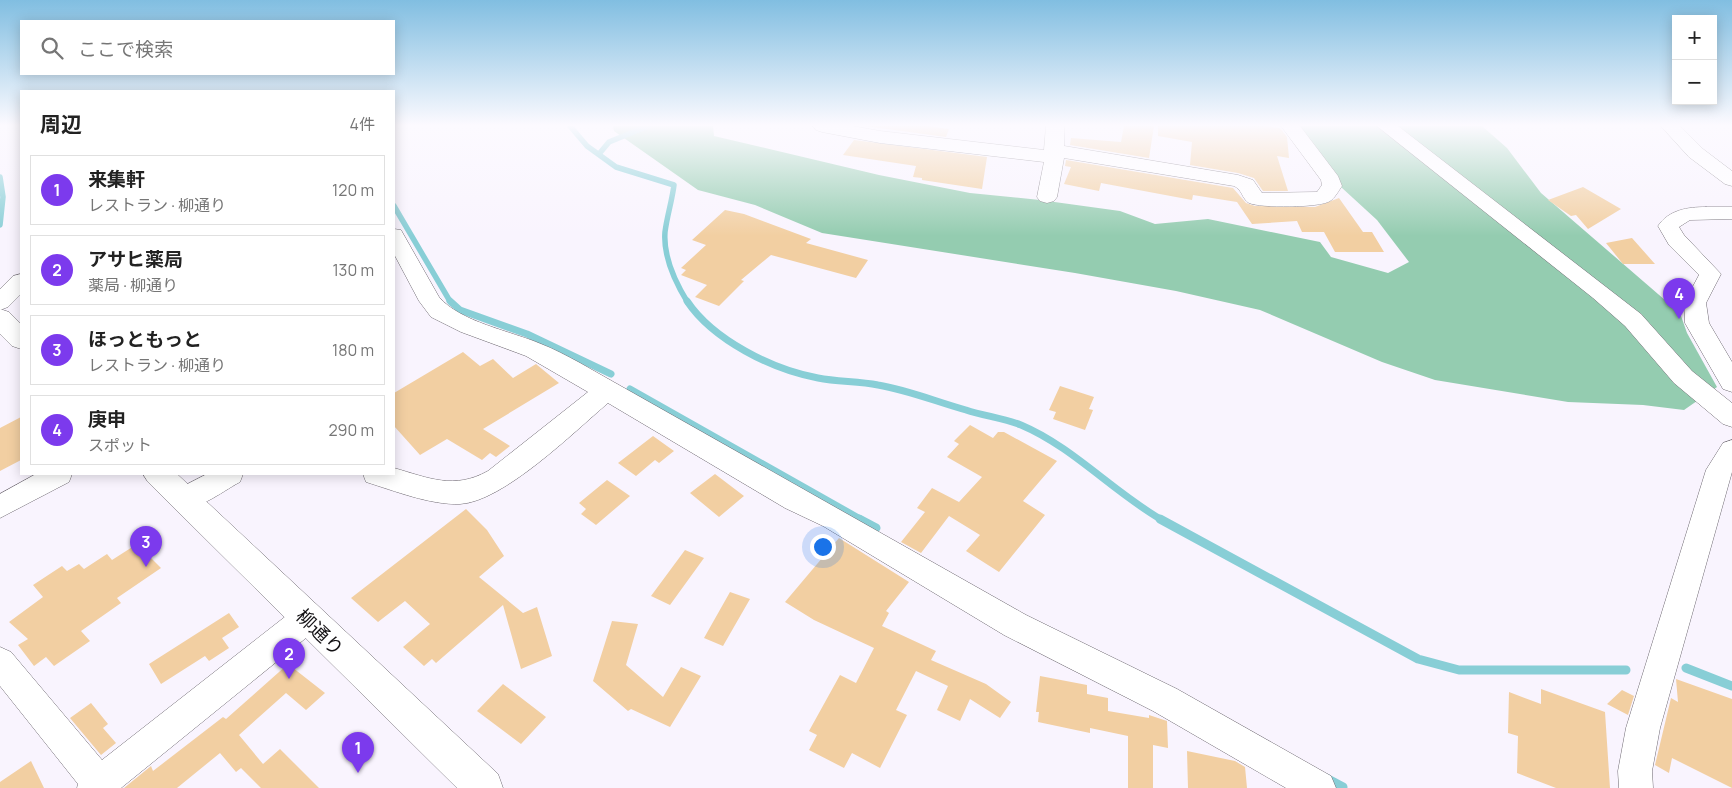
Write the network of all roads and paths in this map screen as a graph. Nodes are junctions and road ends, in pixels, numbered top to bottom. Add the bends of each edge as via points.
1 (1052, 163) edge
2 (1118, 163) edge
3 (1318, 163) edge
4 (1433, 163) edge
5 (1709, 163) edge
6 (1732, 180) edge
7 (1047, 196) dead end
8 (1732, 213) edge
9 (395, 237) edge
10 (20, 283) edge
11 (1, 316) edge
12 (20, 339) edge
13 (1732, 383) edge
14 (606, 391) junction
15 (1732, 417) edge
16 (1732, 450) edge
17 (57, 475) edge
18 (159, 475) edge
19 (228, 475) edge
20 (380, 475) edge
21 (184, 499) junction
22 (0, 507) edge
23 (306, 618) junction
24 (0, 662) edge
25 (99, 787) edge
26 (484, 788) edge
27 (1319, 788) edge
28 (1636, 788) edge

1 - 7 street
2 - 3 street via 1238,181 1246,184 1257,199 1295,200 1323,197 1332,186
4 - 15 street via 1633,320 1683,377
5 - 6 street
8 - 13 street via 1682,215 1668,226 1680,246 1700,261 1710,274 1695,303 1697,323
9 - 14 street via 439,312 534,350
10 - 11 street
11 - 12 street
14 - 20 street via 498,479 480,488 461,493 445,492
14 - 27 street via 795,500 833,518 1014,625 1165,700
16 - 28 street via 1720,470 1643,728 1635,771
17 - 22 street
18 - 21 street, 柳通り
19 - 21 street
21 - 23 street, 柳通り
23 - 25 street
23 - 26 street, 柳通り
24 - 25 street

